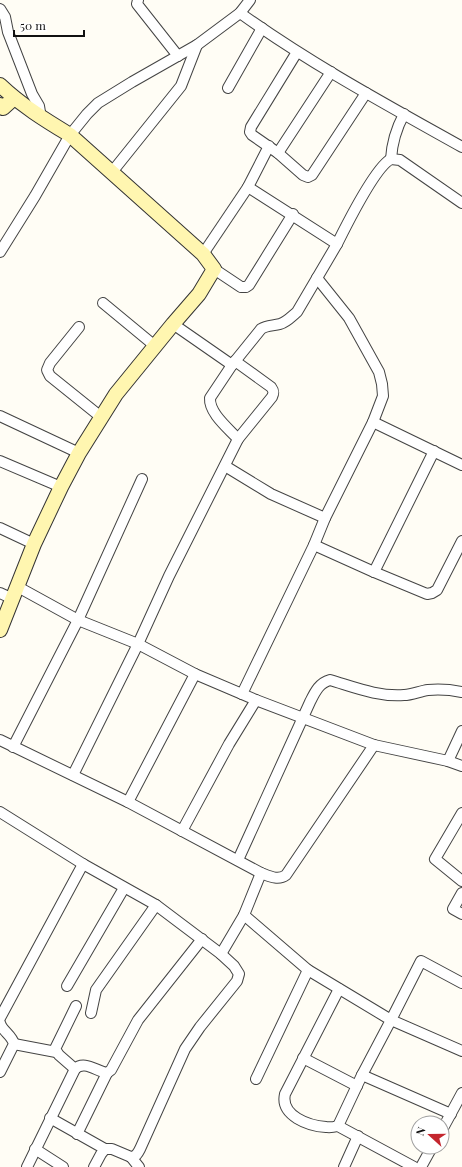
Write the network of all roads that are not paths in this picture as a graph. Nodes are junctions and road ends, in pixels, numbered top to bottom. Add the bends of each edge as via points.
1 (138, 0) edge
2 (250, 0) edge
3 (0, 9) edge
4 (240, 13) junction
5 (262, 28) junction
6 (198, 45) junction
7 (297, 52) junction
8 (178, 56) junction
9 (331, 72) junction
10 (0, 85) edge
11 (228, 88) dead end
12 (366, 93) junction
13 (14, 98) junction
14 (1, 108) edge
15 (404, 114) junction
16 (41, 118) junction
17 (70, 135) junction
18 (269, 146) junction
19 (462, 147) edge
20 (278, 153) junction
21 (391, 159) junction
22 (112, 172) junction
23 (248, 186) junction
24 (462, 203) edge
25 (292, 214) junction
26 (337, 244) junction
27 (0, 252) edge
28 (203, 254) junction
29 (214, 269) junction
30 (317, 278) junction
31 (102, 303) dead end
32 (173, 324) junction
33 (79, 327) dead end
34 (155, 346) junction
35 (234, 363) junction
36 (0, 416) edge
37 (101, 417) junction
38 (373, 422) junction
39 (238, 438) junction
40 (434, 451) junction
41 (79, 453) junction
42 (0, 461) edge
43 (225, 466) junction
44 (462, 466) edge
45 (142, 479) dead end
46 (61, 487) junction
47 (325, 518) junction
48 (0, 528) edge
49 (462, 541) edge
50 (34, 544) junction
51 (314, 545) junction
52 (374, 572) junction
53 (0, 593) edge
54 (16, 593) junction
55 (78, 620) junction
56 (0, 630) edge
57 (138, 644) junction
58 (195, 674) junction
59 (462, 692) edge
60 (242, 694) junction
61 (256, 700) junction
62 (302, 719) junction
63 (462, 731) edge
64 (0, 740) edge
65 (374, 746) junction
66 (13, 747) junction
67 (448, 761) junction
68 (462, 766) edge
69 (73, 775) junction
70 (128, 802) junction
71 (0, 812) edge
72 (462, 813) edge
73 (182, 831) junction
74 (238, 860) junction
75 (83, 864) junction
76 (261, 874) junction
77 (462, 881) edge
78 (124, 888) junction
79 (462, 893) edge
80 (156, 905) junction
81 (462, 914) edge
82 (244, 915) junction
83 (202, 939) junction
84 (221, 954) junction
85 (308, 970) junction
86 (462, 982) edge
87 (67, 986) dead end
88 (339, 989) junction
89 (76, 1006) dead end
90 (91, 1013) dead end
91 (0, 1018) edge
92 (391, 1020) junction
93 (0, 1023) edge
94 (14, 1044) junction
95 (462, 1051) edge
96 (56, 1052) junction
97 (303, 1058) junction
98 (75, 1069) junction
99 (0, 1072) edge
100 (107, 1073) junction
101 (362, 1075) junction
102 (256, 1079) dead end
103 (357, 1086) junction
104 (462, 1093) edge
105 (451, 1114) joint
106 (50, 1118) junction
107 (338, 1126) junction
108 (77, 1134) junction
109 (358, 1136) junction
110 (35, 1149) junction
111 (105, 1149) junction
112 (425, 1155) edge
113 (131, 1157) junction
114 (27, 1167) edge
115 (63, 1167) edge
116 (94, 1167) edge
117 (139, 1167) edge
118 (344, 1167) edge
119 (415, 1167) edge

1 - 8 street via 137,4
2 - 4 street
3 - 16 street via 32,94 39,106
4 - 5 street
4 - 6 street
5 - 7 street
5 - 11 street
6 - 8 street
6 - 22 street via 181,86
7 - 9 street
7 - 18 street via 251,127 252,135
8 - 17 street via 98,103
9 - 12 street
9 - 20 street
10 - 13 street
12 - 15 street
12 - 20 street via 312,175 303,175
13 - 14 street
13 - 16 street
15 - 19 street
15 - 21 street via 394,136
16 - 17 street
17 - 22 street
17 - 27 street
18 - 20 street
18 - 23 street
21 - 24 street via 400,160
21 - 26 street via 382,166
22 - 28 street
23 - 25 street
23 - 28 street
25 - 26 street
25 - 29 street via 249,285 241,287
26 - 30 street
28 - 29 street
29 - 32 street via 199,294
30 - 35 street via 297,312 281,324 260,329
30 - 38 street via 349,318 379,372 383,396
31 - 34 street
32 - 34 street
32 - 35 street
33 - 37 street via 47,370 50,376
34 - 37 street
35 - 39 street via 210,398 210,404
35 - 39 street via 271,387 274,393
36 - 41 street
37 - 41 street
38 - 40 street
38 - 47 street
39 - 43 street
40 - 44 street
40 - 52 street
41 - 46 street
42 - 46 street
43 - 47 street via 270,494
43 - 57 street via 169,576
45 - 55 street
46 - 50 street
47 - 51 street
48 - 50 street
49 - 52 street via 437,590 432,593 427,594
50 - 54 street
51 - 52 street
51 - 60 street
53 - 54 street
54 - 55 street
54 - 56 street
55 - 57 street
55 - 66 street
57 - 58 street
57 - 69 street
58 - 60 street
58 - 70 street
59 - 62 street via 429,690 405,695 387,695 330,680 318,688
60 - 61 street
61 - 62 street
61 - 73 street
62 - 65 street
62 - 74 street
63 - 67 street
64 - 66 street
65 - 67 street
65 - 76 street via 286,875 274,878
66 - 69 street
67 - 68 street
69 - 70 street
70 - 73 street
71 - 75 street
72 - 77 street via 436,860
73 - 74 street
74 - 76 street
75 - 78 street
75 - 91 street
76 - 82 street
78 - 80 street
78 - 87 street
79 - 81 street via 453,909
80 - 83 street
80 - 90 street via 96,990
82 - 84 street
82 - 85 street
83 - 84 street
83 - 100 street via 138,1020
84 - 113 street via 239,974 237,981 185,1049 140,1149
85 - 88 street
85 - 102 street
86 - 92 street via 421,961
88 - 92 street
88 - 97 street
89 - 96 street via 56,1046
92 - 95 street
92 - 101 street
93 - 94 street
94 - 96 street
94 - 99 street
96 - 98 street
97 - 103 street
97 - 107 street via 285,1094 284,1105 295,1117 314,1125
98 - 100 street via 84,1065
98 - 106 street
100 - 108 street
101 - 103 street
101 - 105 street
103 - 107 street
104 - 105 street
106 - 108 street
106 - 110 street
107 - 109 street
108 - 111 street
109 - 118 street
109 - 119 street
110 - 114 street
110 - 115 street
111 - 113 street via 112,1149
111 - 116 street
112 - 119 street
113 - 117 street

